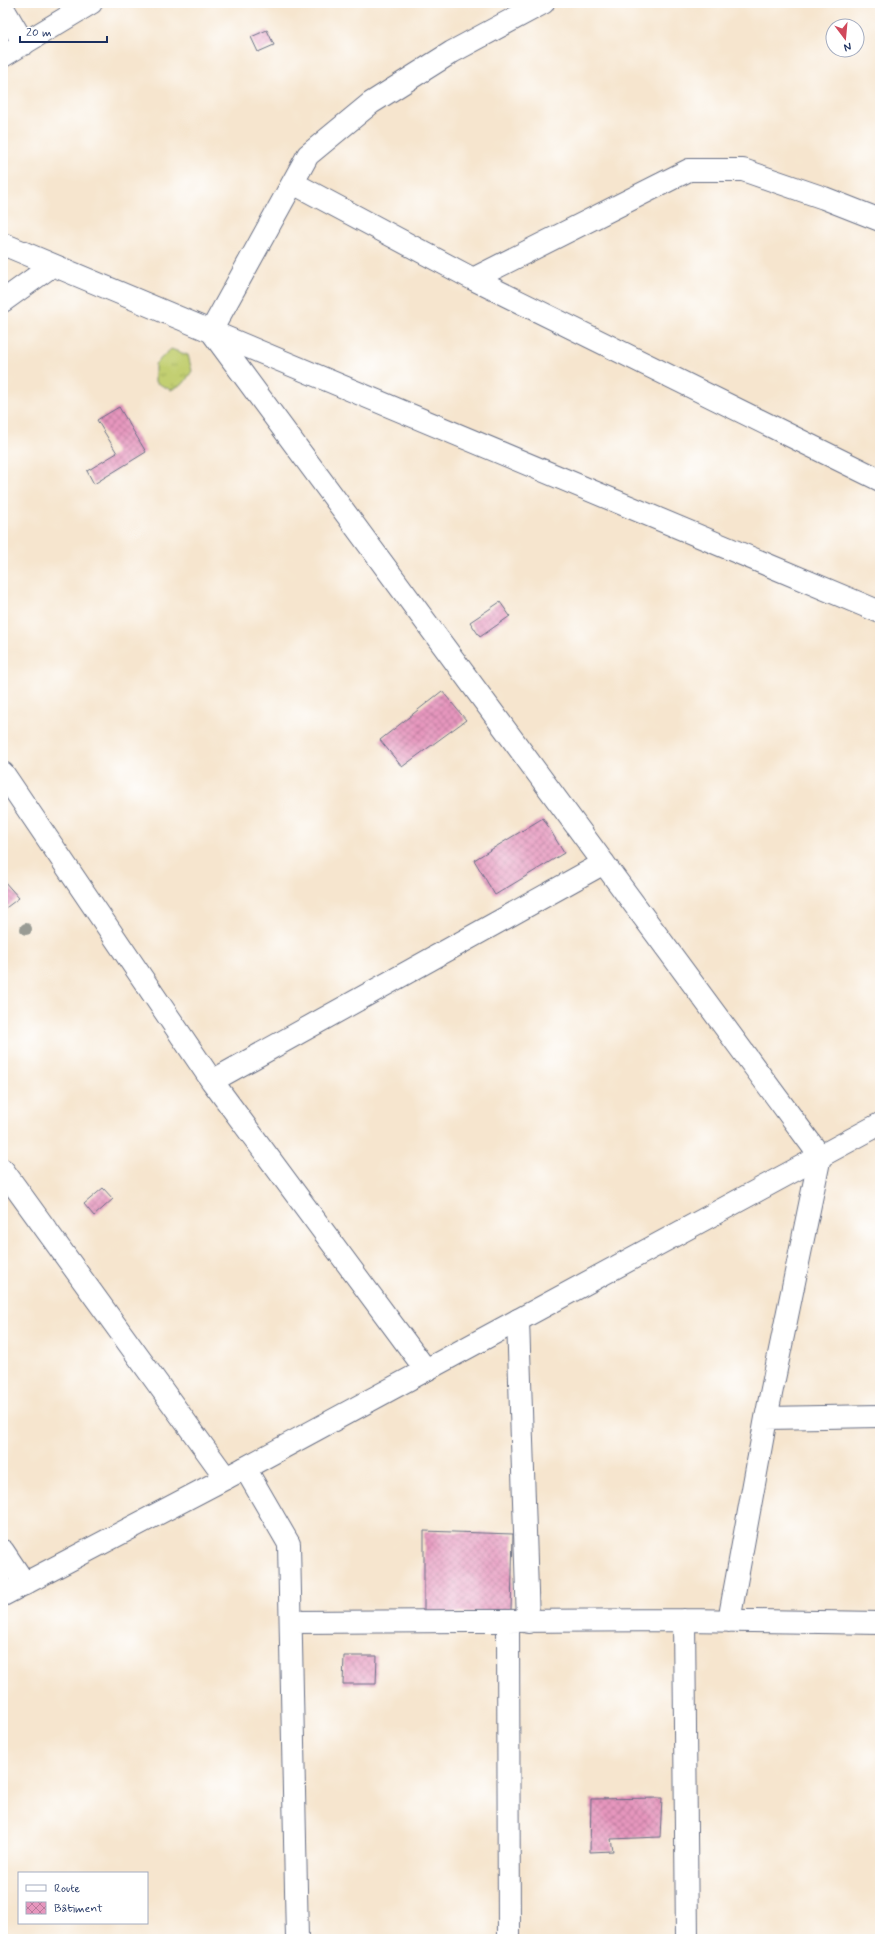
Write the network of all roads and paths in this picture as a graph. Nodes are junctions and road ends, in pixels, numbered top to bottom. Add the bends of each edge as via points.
1 (91, 3) edge
2 (543, 3) edge
3 (3, 8) edge
4 (24, 44) junction
5 (3, 56) edge
6 (293, 183) junction
7 (880, 220) edge
8 (3, 244) edge
9 (53, 265) junction
10 (473, 279) junction
11 (3, 301) edge
12 (211, 331) junction
13 (880, 480) edge
14 (880, 612) edge
15 (3, 773) edge
16 (604, 863) junction
17 (212, 1081) junction
18 (880, 1124) edge
19 (820, 1156) junction
20 (3, 1170) edge
21 (518, 1320) junction
22 (426, 1370) junction
23 (880, 1416) edge
24 (766, 1418) junction
25 (245, 1468) junction
26 (226, 1478) junction
27 (3, 1551) edge
28 (25, 1584) junction
29 (3, 1595) edge
30 (684, 1620) junction
31 (729, 1621) junction
32 (290, 1622) junction
33 (518, 1622) junction
34 (880, 1623) edge
35 (297, 1939) edge
36 (509, 1939) edge
37 (687, 1939) edge

1 - 4 street
2 - 6 street via 452,52 371,103 308,155
3 - 4 street
4 - 5 street
6 - 10 street
6 - 12 street
7 - 10 street via 743,170 689,170
8 - 9 street
9 - 11 street
9 - 12 street
10 - 13 street
12 - 14 street
12 - 16 street
15 - 17 street
16 - 17 street
16 - 19 street
17 - 22 street
18 - 19 street
19 - 21 street
19 - 24 street
20 - 26 street
21 - 22 street
21 - 33 street
22 - 25 street
23 - 24 street
24 - 31 street
25 - 26 street
25 - 32 street via 289,1544
26 - 28 street
27 - 28 street
28 - 29 street
30 - 31 street
30 - 33 street
30 - 37 street
31 - 34 street
32 - 33 street
32 - 35 street
33 - 36 street

